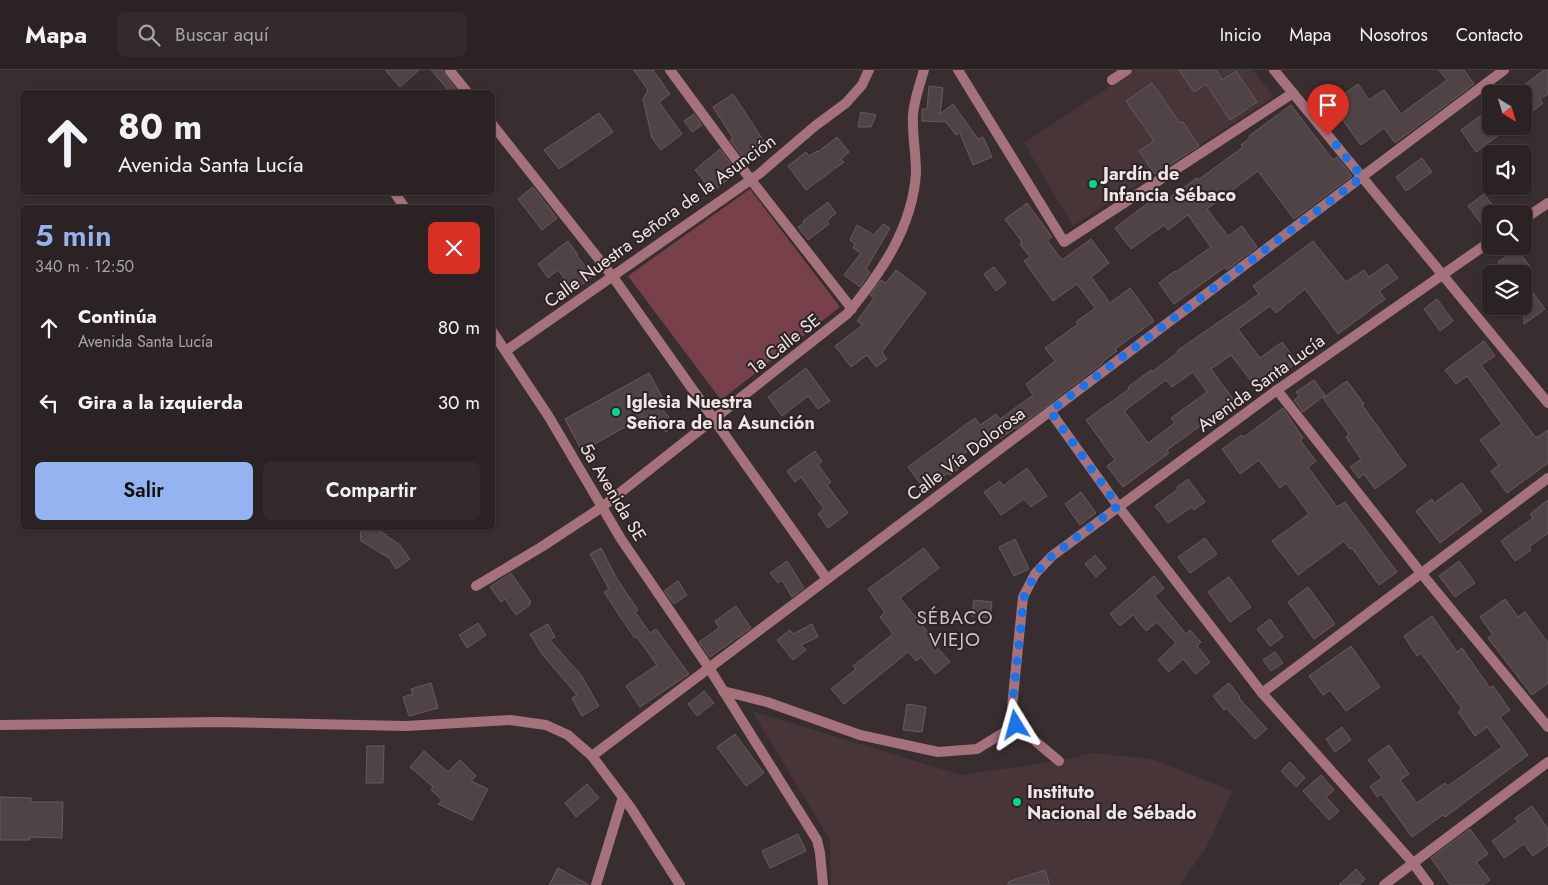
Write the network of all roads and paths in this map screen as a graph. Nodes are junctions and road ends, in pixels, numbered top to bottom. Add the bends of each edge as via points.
1 (670, 70) edge
2 (869, 70) edge
3 (924, 70) edge
4 (958, 70) edge
5 (1127, 70) edge
6 (1274, 70) edge
7 (1504, 70) edge
8 (450, 71) edge
9 (1112, 80) dead end
10 (465, 90) edge
11 (1293, 93) junction
12 (495, 128) edge
13 (1362, 177) junction
14 (751, 180) junction
15 (1548, 203) edge
16 (1532, 214) edge
17 (1482, 247) edge
18 (1442, 274) junction
19 (614, 277) junction
20 (852, 309) junction
21 (495, 335) edge
22 (507, 350) junction
23 (1277, 390) junction
24 (1548, 402) edge
25 (1050, 411) junction
26 (714, 419) junction
27 (1548, 478) edge
28 (1118, 506) junction
29 (602, 507) junction
30 (1421, 574) junction
31 (827, 579) junction
32 (476, 586) dead end
33 (709, 668) junction
34 (723, 691) junction
35 (1262, 693) junction
36 (0, 725) edge
37 (1016, 725) junction
38 (1548, 727) edge
39 (592, 756) junction
40 (1059, 761) dead end
41 (1548, 762) edge
42 (623, 797) junction
43 (1413, 863) junction
44 (596, 885) edge
45 (680, 885) edge
46 (823, 885) edge
47 (1384, 885) edge
48 (1429, 885) edge

1 - 14 street
2 - 14 street, Calle Nuestra Señora de la Asunción via 862,85 846,102
3 - 20 street, 1a Calle SE via 913,114 916,172 910,211 894,249
4 - 11 street via 1064,242
5 - 9 street
6 - 11 street
7 - 13 street, Calle Vía Dolorosa
8 - 10 street
11 - 13 street
12 - 19 street
13 - 18 street
13 - 25 street, Calle Vía Dolorosa
14 - 19 street, Calle Nuestra Señora de la Asunción
14 - 20 street
15 - 16 street
17 - 18 street, Avenida Santa Lucía
18 - 23 street, Avenida Santa Lucía
18 - 24 street
19 - 22 street, Calle Nuestra Señora de la Asunción
19 - 26 street
20 - 26 street, 1a Calle SE
21 - 22 street, 5a Avenida SE
22 - 29 street, 5a Avenida SE
23 - 28 street, Avenida Santa Lucía
23 - 30 street
25 - 28 street
25 - 31 street, Calle Vía Dolorosa
26 - 29 street, 1a Calle SE
26 - 31 street
27 - 30 street
28 - 35 street
28 - 37 street, Avenida Santa Lucía via 1052,556 1035,574 1024,597 1012,707
29 - 32 street, 1a Calle SE
29 - 33 street, 5a Avenida SE
30 - 35 street
30 - 38 street
31 - 33 street, Calle Vía Dolorosa
33 - 34 street, 5a Avenida SE
33 - 39 street, Calle Vía Dolorosa
34 - 37 street via 767,702 860,735 938,752 977,749
34 - 46 street, 5a Avenida SE via 817,840
35 - 43 street
36 - 39 street via 219,722 406,726 510,720 546,725 568,736
37 - 40 street
39 - 42 street
41 - 43 street
42 - 44 street
42 - 45 street
43 - 47 street
43 - 48 street

